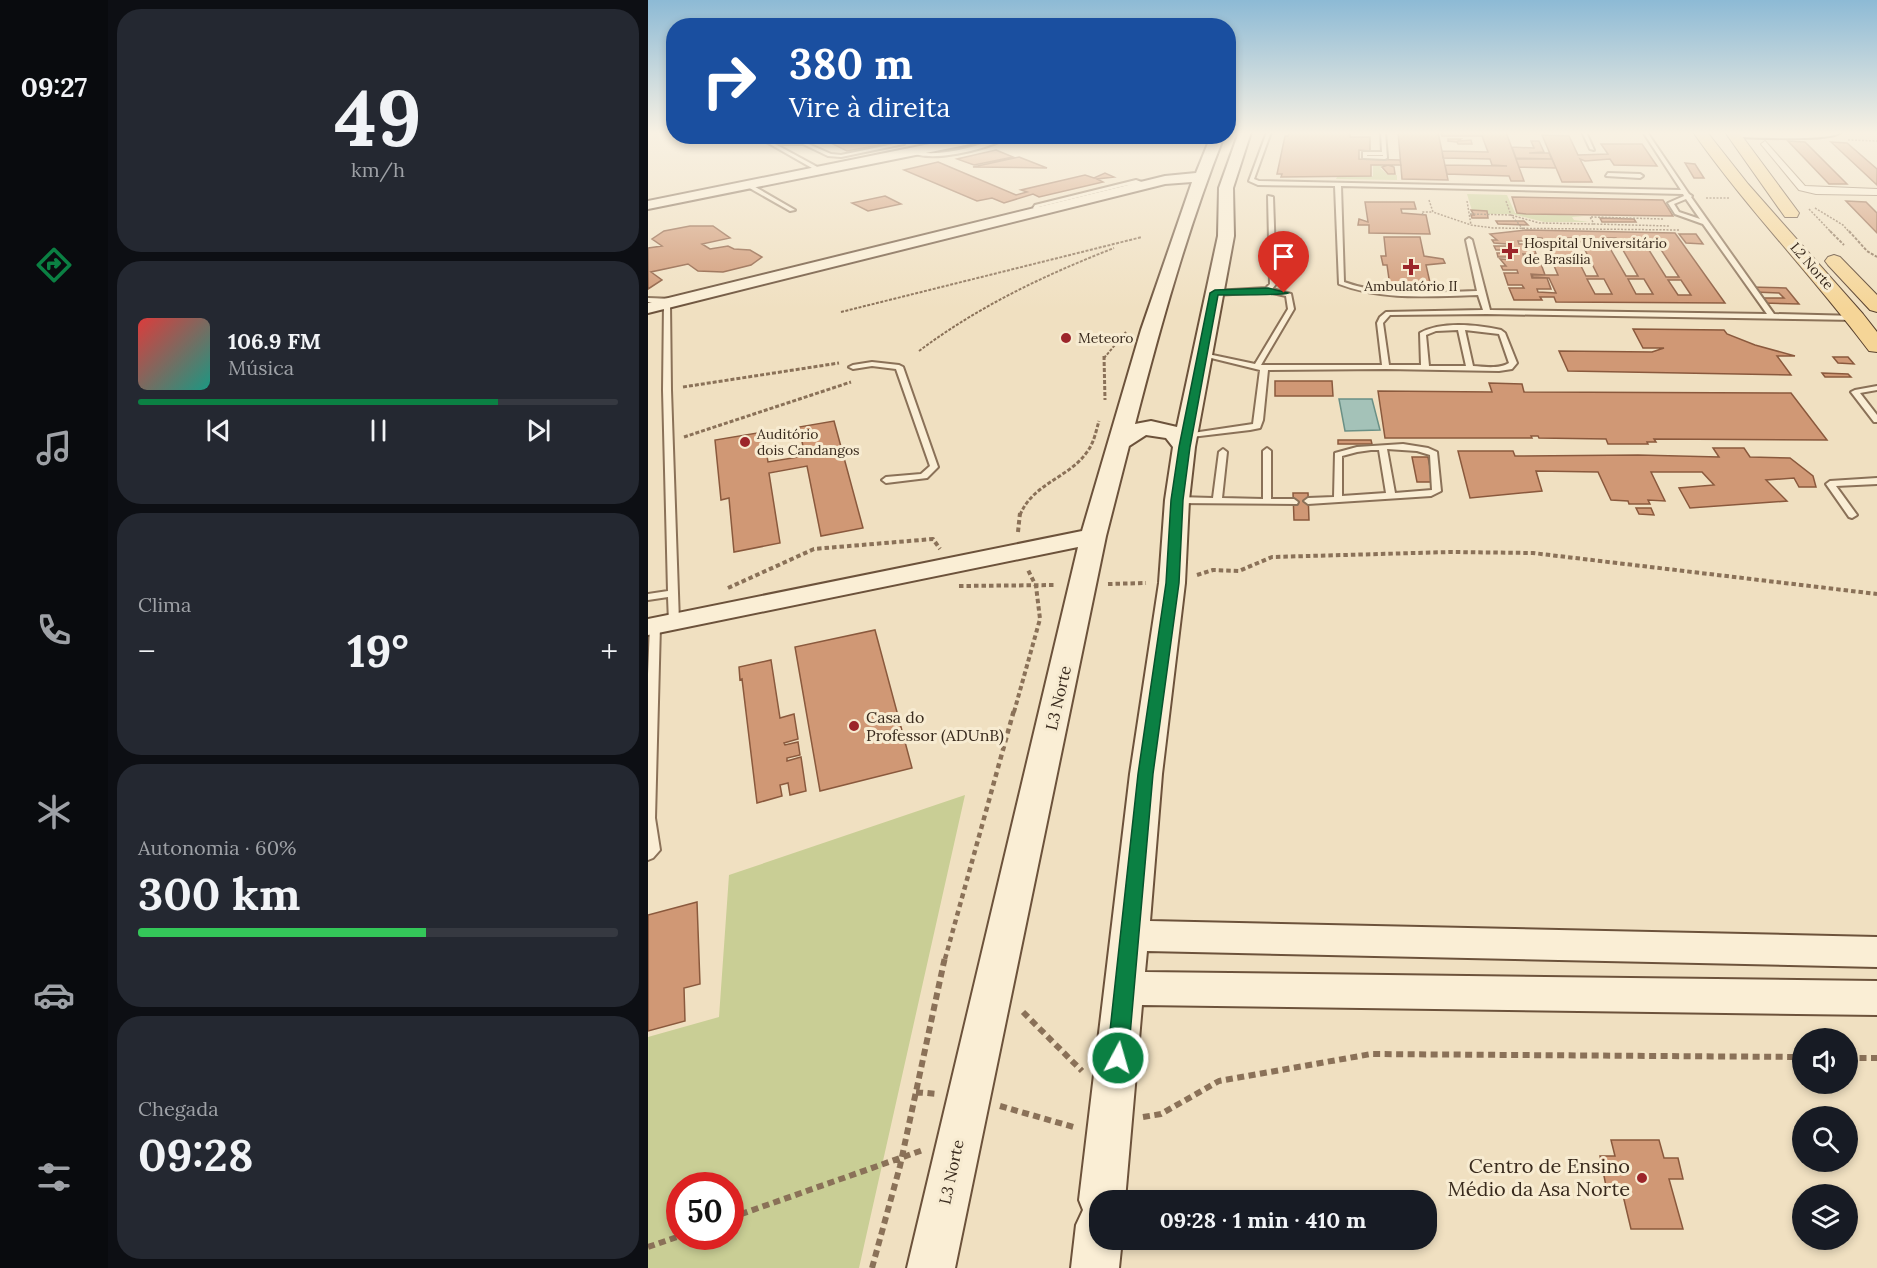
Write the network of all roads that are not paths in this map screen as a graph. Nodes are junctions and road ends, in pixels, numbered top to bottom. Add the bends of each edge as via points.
1 (717, 191) edge
2 (759, 191) edge
3 (1121, 191) edge
4 (1195, 191) edge
5 (1225, 191) edge
6 (1338, 191) edge
7 (1620, 191) edge
8 (1686, 191) edge
9 (1747, 191) edge
10 (1772, 191) edge
11 (1827, 191) edge
12 (1877, 192) edge
13 (1688, 194) junction
14 (1270, 197) dead end
15 (648, 205) edge
16 (792, 210) dead end
17 (1705, 223) junction
18 (1185, 224) junction
19 (1802, 226) dead end
20 (1211, 239) junction
21 (1469, 240) dead end
22 (1825, 252) dead end
23 (1268, 290) junction
24 (1215, 293) junction
25 (1480, 293) junction
26 (648, 300) edge
27 (671, 302) junction
28 (1877, 306) edge
29 (648, 308) edge
30 (1487, 312) junction
31 (1772, 316) junction
32 (1857, 318) junction
33 (1461, 329) junction
34 (1877, 346) edge
35 (1203, 355) junction
36 (853, 367) dead end
37 (1260, 367) junction
38 (1386, 367) junction
39 (1425, 367) junction
40 (1470, 368) junction
41 (1877, 388) edge
42 (1877, 420) edge
43 (1185, 441) junction
44 (1119, 443) junction
45 (1383, 448) junction
46 (1267, 451) dead end
47 (1223, 452) dead end
48 (886, 480) dead end
49 (1877, 481) edge
50 (1391, 496) junction
51 (1338, 499) junction
52 (1177, 500) junction
53 (1217, 500) junction
54 (1267, 501) junction
55 (1308, 501) dead end
56 (1293, 502) dead end
57 (1852, 515) dead end
58 (1093, 536) junction
59 (672, 593) junction
60 (648, 597) edge
61 (656, 635) edge
62 (650, 682) edge
63 (650, 712) edge
64 (650, 744) edge
65 (649, 780) edge
66 (648, 818) edge
67 (648, 855) edge
68 (1128, 936) junction
69 (1877, 952) edge
70 (1125, 987) junction
71 (1877, 998) edge
72 (1103, 1190) edge
73 (1097, 1250) edge
74 (931, 1268) edge
75 (1095, 1268) edge

1 - 15 main road
2 - 16 lane
3 - 27 main road
4 - 18 main road, L3 Norte
5 - 20 main road
6 - 25 lane via 1341,283 1371,291
7 - 13 lane
8 - 13 lane
9 - 32 main road, L2 Norte
10 - 19 main road, L2 Norte
11 - 12 street
13 - 17 lane
13 - 17 lane via 1671,203 1677,213
14 - 23 lane via 1273,284
17 - 31 lane
18 - 20 main road via 1188,238
18 - 44 main road, L3 Norte
20 - 24 main road
21 - 25 lane
22 - 28 main road, L2 Norte
23 - 24 lane
23 - 37 lane via 1289,295 1291,309
24 - 35 main road
25 - 30 lane
26 - 27 lane
27 - 29 main road
27 - 59 lane via 667,390
30 - 31 lane
30 - 38 lane via 1388,313 1380,323
31 - 32 lane
32 - 34 main road, L2 Norte
33 - 39 lane via 1423,332
33 - 40 lane
33 - 40 lane via 1502,333 1513,363 1498,369
35 - 37 lane
35 - 43 main road
36 - 48 lane via 899,367 934,467 924,476
37 - 38 lane
37 - 43 lane via 1265,371 1257,426
38 - 39 lane
39 - 40 lane
41 - 42 lane via 1855,392
43 - 44 main road via 1157,428 1133,430
43 - 52 main road
44 - 58 main road, L3 Norte
45 - 50 lane
45 - 50 lane via 1425,448 1434,454 1437,491
45 - 51 lane via 1351,449 1338,455
46 - 54 lane
47 - 53 lane
49 - 57 lane via 1830,484
50 - 51 lane
51 - 55 lane
52 - 53 lane
52 - 68 main road via 1172,583
53 - 54 lane
54 - 56 lane
58 - 61 main road
58 - 74 main road, L3 Norte
59 - 60 lane
59 - 61 lane
61 - 62 lane
62 - 63 lane
63 - 64 lane
64 - 65 lane
65 - 66 lane
66 - 67 lane via 653,850
68 - 69 main road
68 - 70 main road
70 - 71 main road
70 - 72 main road
73 - 75 main road

